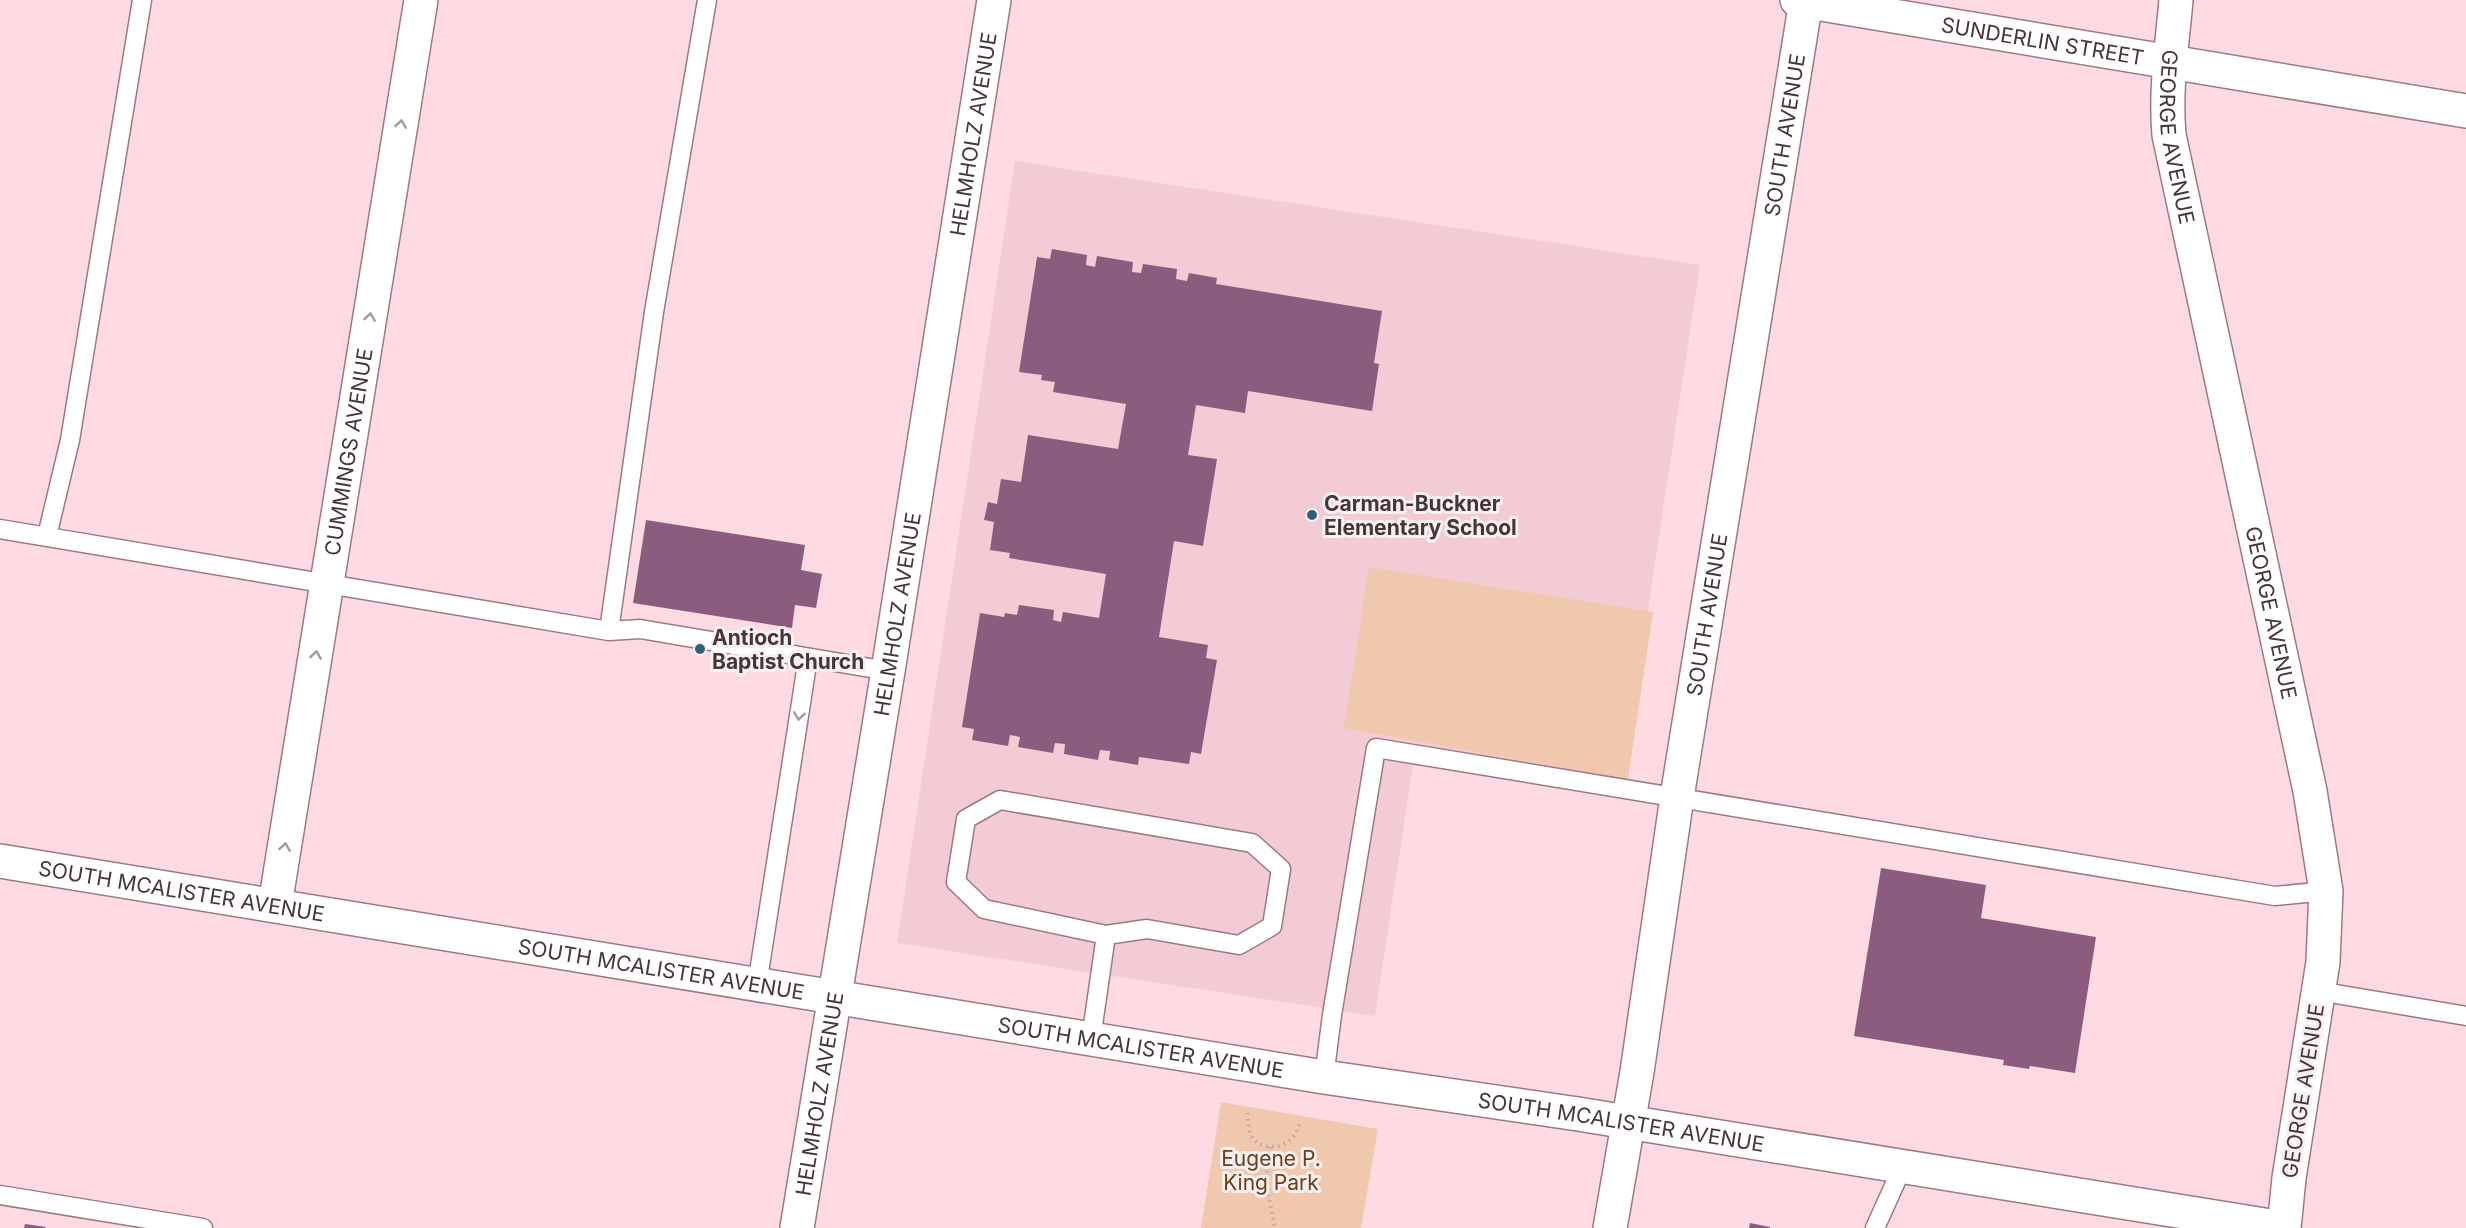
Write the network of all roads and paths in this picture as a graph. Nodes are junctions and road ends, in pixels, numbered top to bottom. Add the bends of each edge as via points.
1 (142, 0) edge
2 (421, 0) edge
3 (707, 0) edge
4 (994, 0) edge
5 (2176, 0) edge
6 (1801, 1) edge
7 (2169, 62) junction
8 (2466, 111) edge
9 (0, 529) edge
10 (47, 536) junction
11 (327, 585) junction
12 (609, 631) junction
13 (808, 658) junction
14 (888, 671) junction
15 (1677, 797) junction
16 (0, 861) edge
17 (2326, 891) junction
18 (275, 905) junction
19 (1106, 935) junction
20 (757, 985) junction
21 (2318, 991) junction
22 (835, 998) junction
23 (2466, 1016) edge
24 (1091, 1039) junction
25 (1324, 1077) junction
26 (1247, 1113) dead end
27 (1301, 1122) dead end
28 (1628, 1122) junction
29 (1270, 1147) junction
30 (1902, 1168) junction
31 (0, 1195) edge
32 (203, 1228) edge
33 (797, 1228) edge
34 (1275, 1228) edge
35 (1611, 1228) edge
36 (1875, 1228) edge
37 (2283, 1228) edge

1 - 10 lane via 70,440
11 -> 2 street, CUMMINGS AVENUE
3 - 12 lane via 654,312
4 - 14 street, HELMHOLZ AVENUE
5 - 7 street, GEORGE AVENUE
6 - 7 street, SUNDERLIN STREET
6 - 15 street, SOUTH AVENUE
7 - 8 street, SUNDERLIN STREET
7 - 17 street, GEORGE AVENUE via 2169,135 2310,791
9 - 10 lane
10 - 11 lane
11 - 12 lane
18 -> 11 street, CUMMINGS AVENUE
12 - 13 lane via 640,629
13 - 14 lane
13 -> 20 lane
14 - 22 street, HELMHOLZ AVENUE
15 - 17 lane via 2275,896
15 - 25 lane via 1376,748
15 - 28 street, SOUTH AVENUE
16 - 18 street, SOUTH MCALISTER AVENUE
17 - 21 street, GEORGE AVENUE
18 - 20 street, SOUTH MCALISTER AVENUE
19 - 19 lane via 1147,929 1239,945 1272,926 1281,869 1252,843 1000,800 966,819 956,882 984,909
19 - 24 lane
20 - 22 street, SOUTH MCALISTER AVENUE
21 - 23 lane
21 - 37 street, GEORGE AVENUE
22 - 24 street, SOUTH MCALISTER AVENUE
22 - 33 street, HELMHOLZ AVENUE
24 - 25 street, SOUTH MCALISTER AVENUE
25 - 28 street, SOUTH MCALISTER AVENUE
26 - 29 path via 1251,1136
27 - 29 path via 1292,1139
28 - 30 street, SOUTH MCALISTER AVENUE
28 - 35 street, SOUTH AVENUE
29 - 34 path via 1266,1183
30 - 36 lane
30 - 37 street, SOUTH MCALISTER AVENUE
31 - 32 lane

